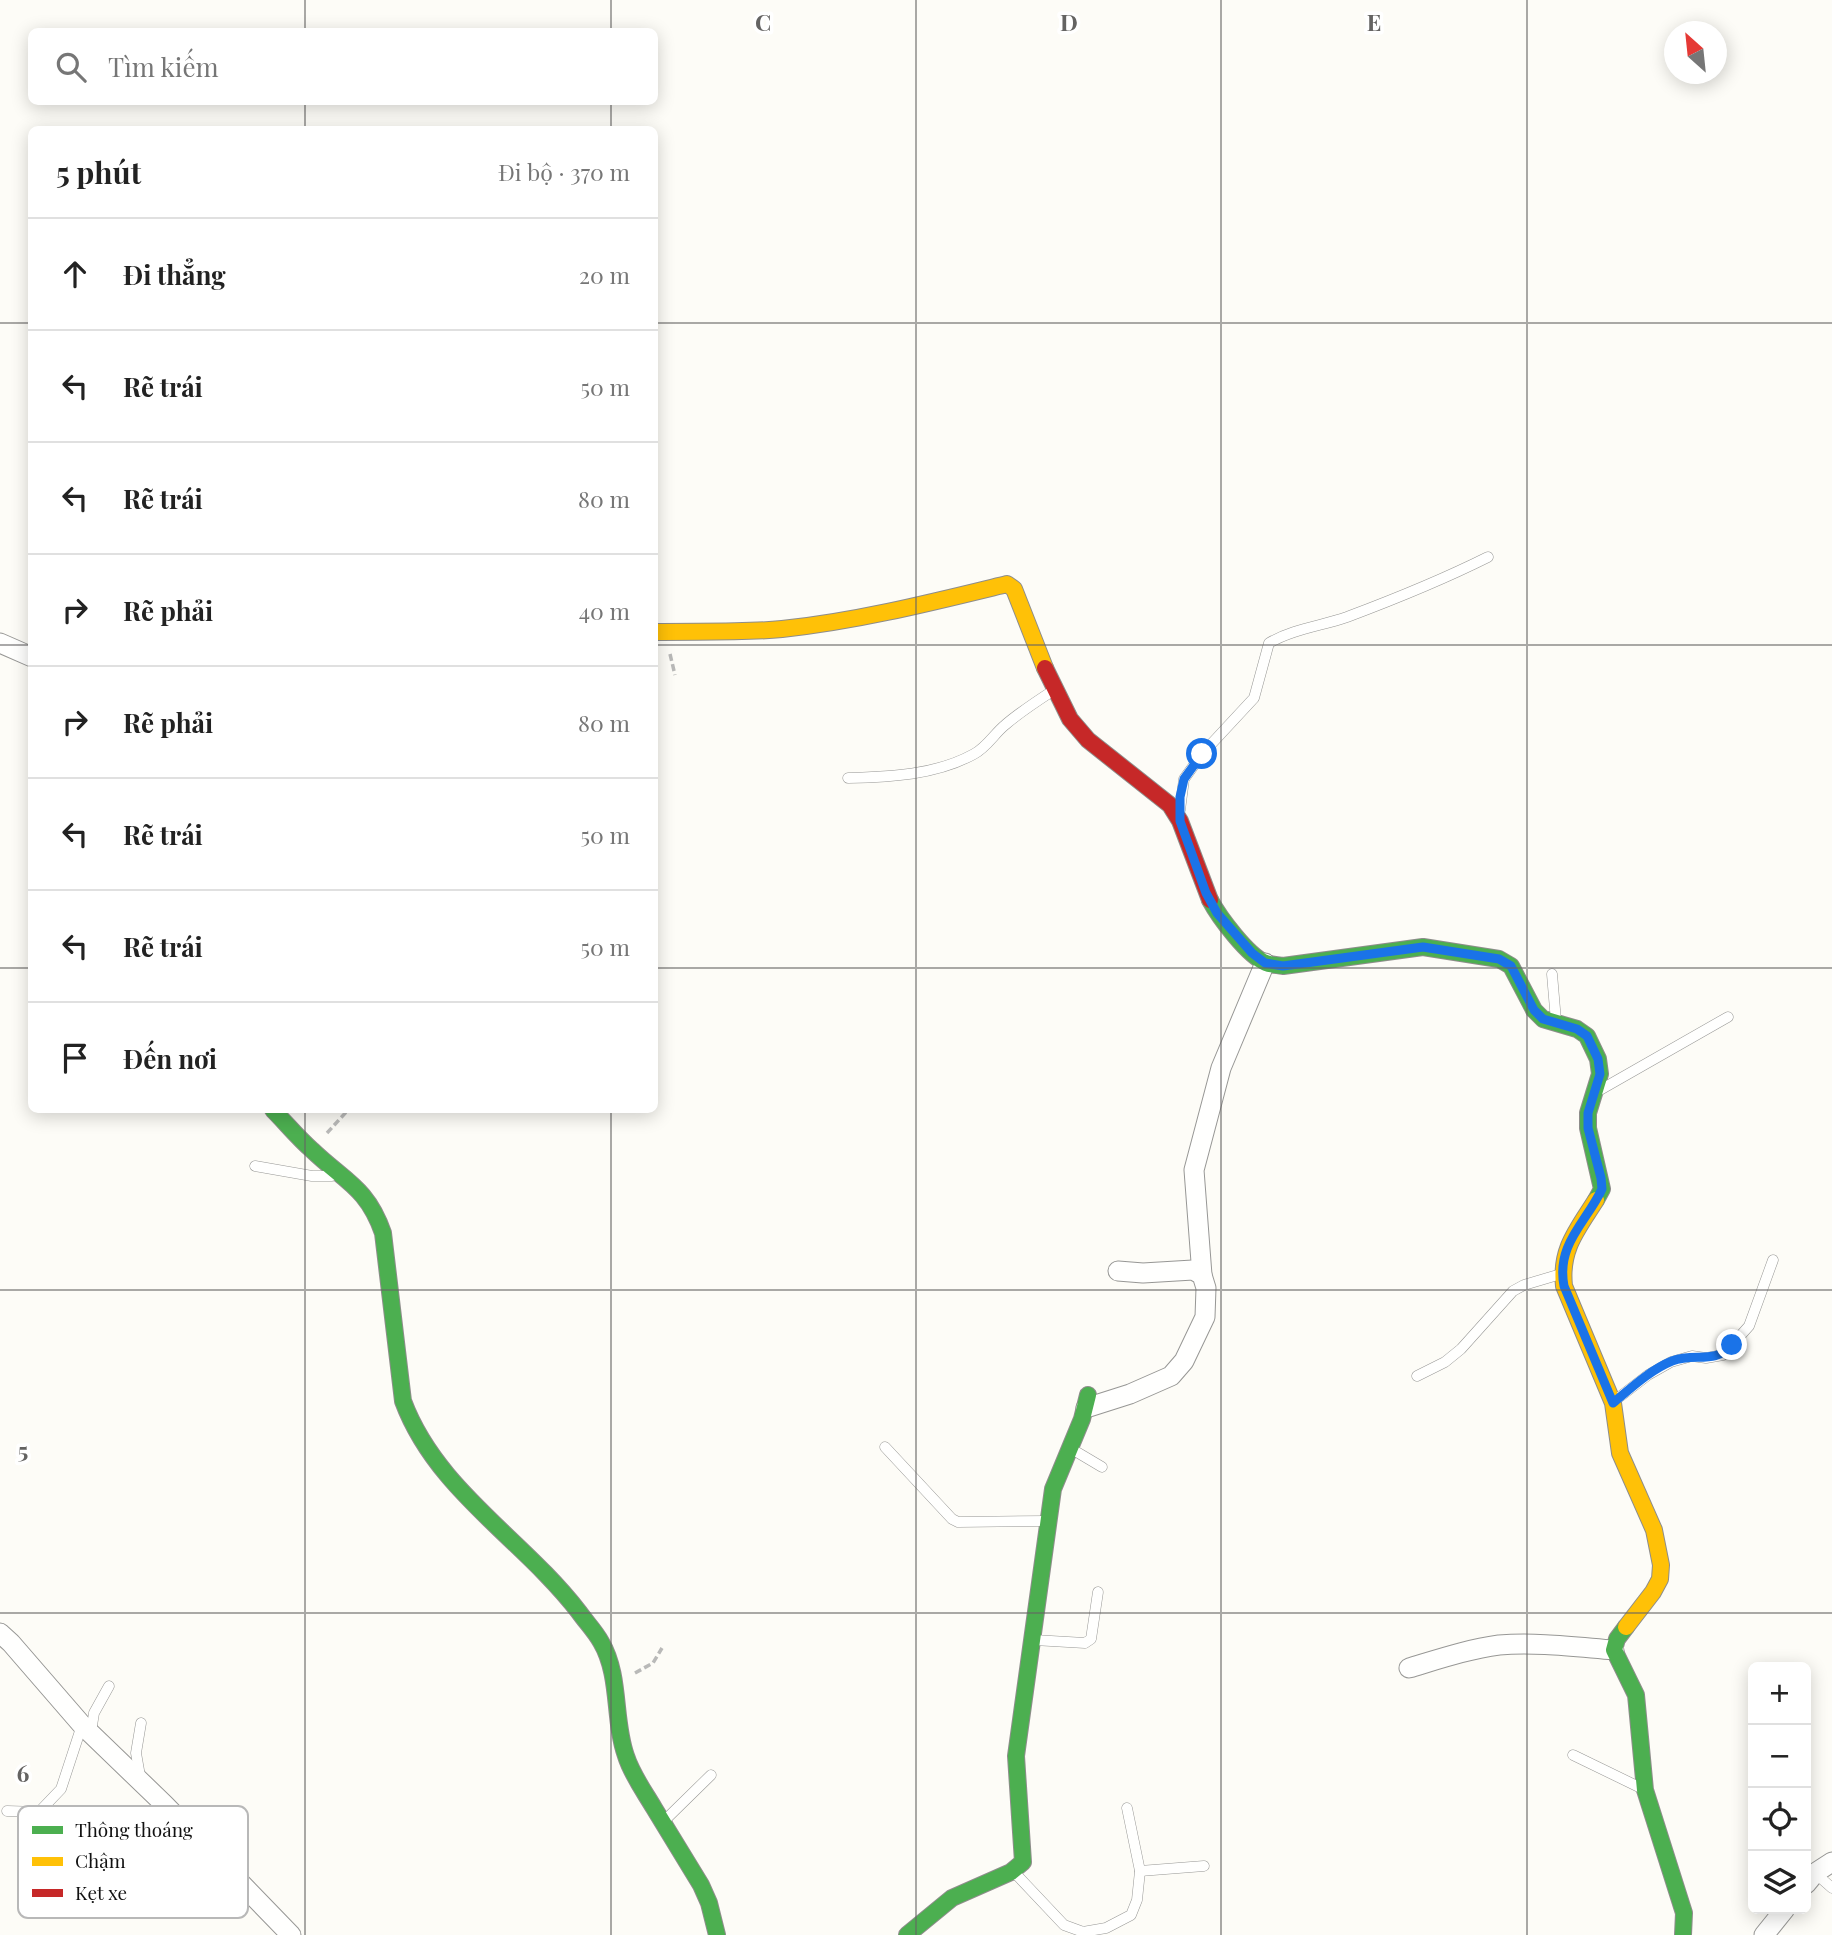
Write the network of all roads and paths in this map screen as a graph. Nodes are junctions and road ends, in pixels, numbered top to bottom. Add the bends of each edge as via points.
1 (1488, 558) dead end
2 (658, 632) edge
3 (0, 643) edge
4 (28, 655) edge
5 (1054, 690) junction
6 (848, 778) dead end
7 (1180, 821) junction
8 (1265, 963) junction
9 (1552, 974) dead end
10 (1728, 1017) dead end
11 (1556, 1021) junction
12 (1594, 1094) junction
13 (276, 1113) edge
14 (345, 1113) edge
15 (312, 1150) junction
16 (255, 1166) dead end
17 (343, 1176) junction
18 (1773, 1260) dead end
19 (1118, 1271) dead end
20 (1562, 1274) junction
21 (1202, 1275) junction
22 (1417, 1376) dead end
23 (1087, 1402) joint
24 (1613, 1403) junction
25 (885, 1447) dead end
26 (1069, 1448) junction
27 (1102, 1468) dead end
28 (1049, 1521) junction
29 (1098, 1592) dead end
30 (0, 1633) edge
31 (1034, 1640) junction
32 (662, 1648) dead end
33 (1614, 1650) junction
34 (1409, 1668) dead end
35 (614, 1682) junction
36 (109, 1686) dead end
37 (141, 1723) dead end
38 (87, 1728) junction
39 (1573, 1755) dead end
40 (710, 1775) dead end
41 (140, 1780) junction
42 (1645, 1790) junction
43 (45, 1806) edge
44 (165, 1806) edge
45 (1127, 1808) dead end
46 (7, 1811) dead end
47 (18, 1811) edge
48 (663, 1823) junction
49 (1204, 1866) dead end
50 (1013, 1871) junction
51 (1140, 1871) junction
52 (1818, 1873) edge
53 (1832, 1888) edge
54 (248, 1891) edge
55 (1782, 1914) edge
56 (1686, 1933) edge
57 (291, 1935) edge
58 (717, 1935) edge
59 (907, 1935) edge
60 (1764, 1935) edge

1 - 7 lane via 1437,582 1269,643 1254,698 1184,779
2 - 5 street via 779,629 833,622 1007,584 1014,589
3 - 4 street
5 - 6 lane via 1003,726 975,754 937,769
5 - 7 street via 1088,740 1170,804
7 - 8 street via 1217,913
8 - 11 street via 1283,966 1423,947 1499,959 1518,976 1534,1010 1543,1019
8 - 21 street via 1221,1068 1194,1170
9 - 11 lane
10 - 12 lane
11 - 12 street via 1587,1036 1600,1074
12 - 20 street via 1588,1128 1602,1189 1566,1245
13 - 15 street
14 - 15 path
15 - 17 street
16 - 17 lane via 312,1176
17 - 35 street via 374,1210 383,1233 403,1401 412,1425 441,1470 558,1585 587,1621 602,1643
18 - 24 lane via 1749,1326 1723,1355 1671,1362
19 - 21 street via 1193,1270
20 - 22 lane via 1513,1292 1461,1349
20 - 24 street
21 - 23 street via 1205,1317 1171,1376 1130,1394
23 - 26 street
24 - 33 street via 1620,1453 1654,1530 1661,1566 1660,1579
25 - 28 lane via 952,1520
26 - 27 lane
26 - 28 street via 1058,1470
28 - 31 street
29 - 31 lane via 1091,1639 1085,1643
30 - 38 street
31 - 50 street via 1016,1756 1023,1862
32 - 35 path via 653,1663
33 - 34 street via 1498,1646
33 - 42 street via 1636,1695
35 - 48 street via 626,1757
36 - 38 lane
37 - 41 lane via 135,1753
38 - 41 street
38 - 43 lane via 61,1789
39 - 42 lane
40 - 48 lane
41 - 44 street
42 - 56 street via 1684,1913
45 - 51 lane
46 - 47 lane
48 - 58 street via 701,1885
49 - 51 lane
50 - 51 lane via 1064,1925 1083,1932 1106,1928 1131,1915
50 - 59 street via 934,1909
52 - 53 lane
54 - 57 street
55 - 60 street

